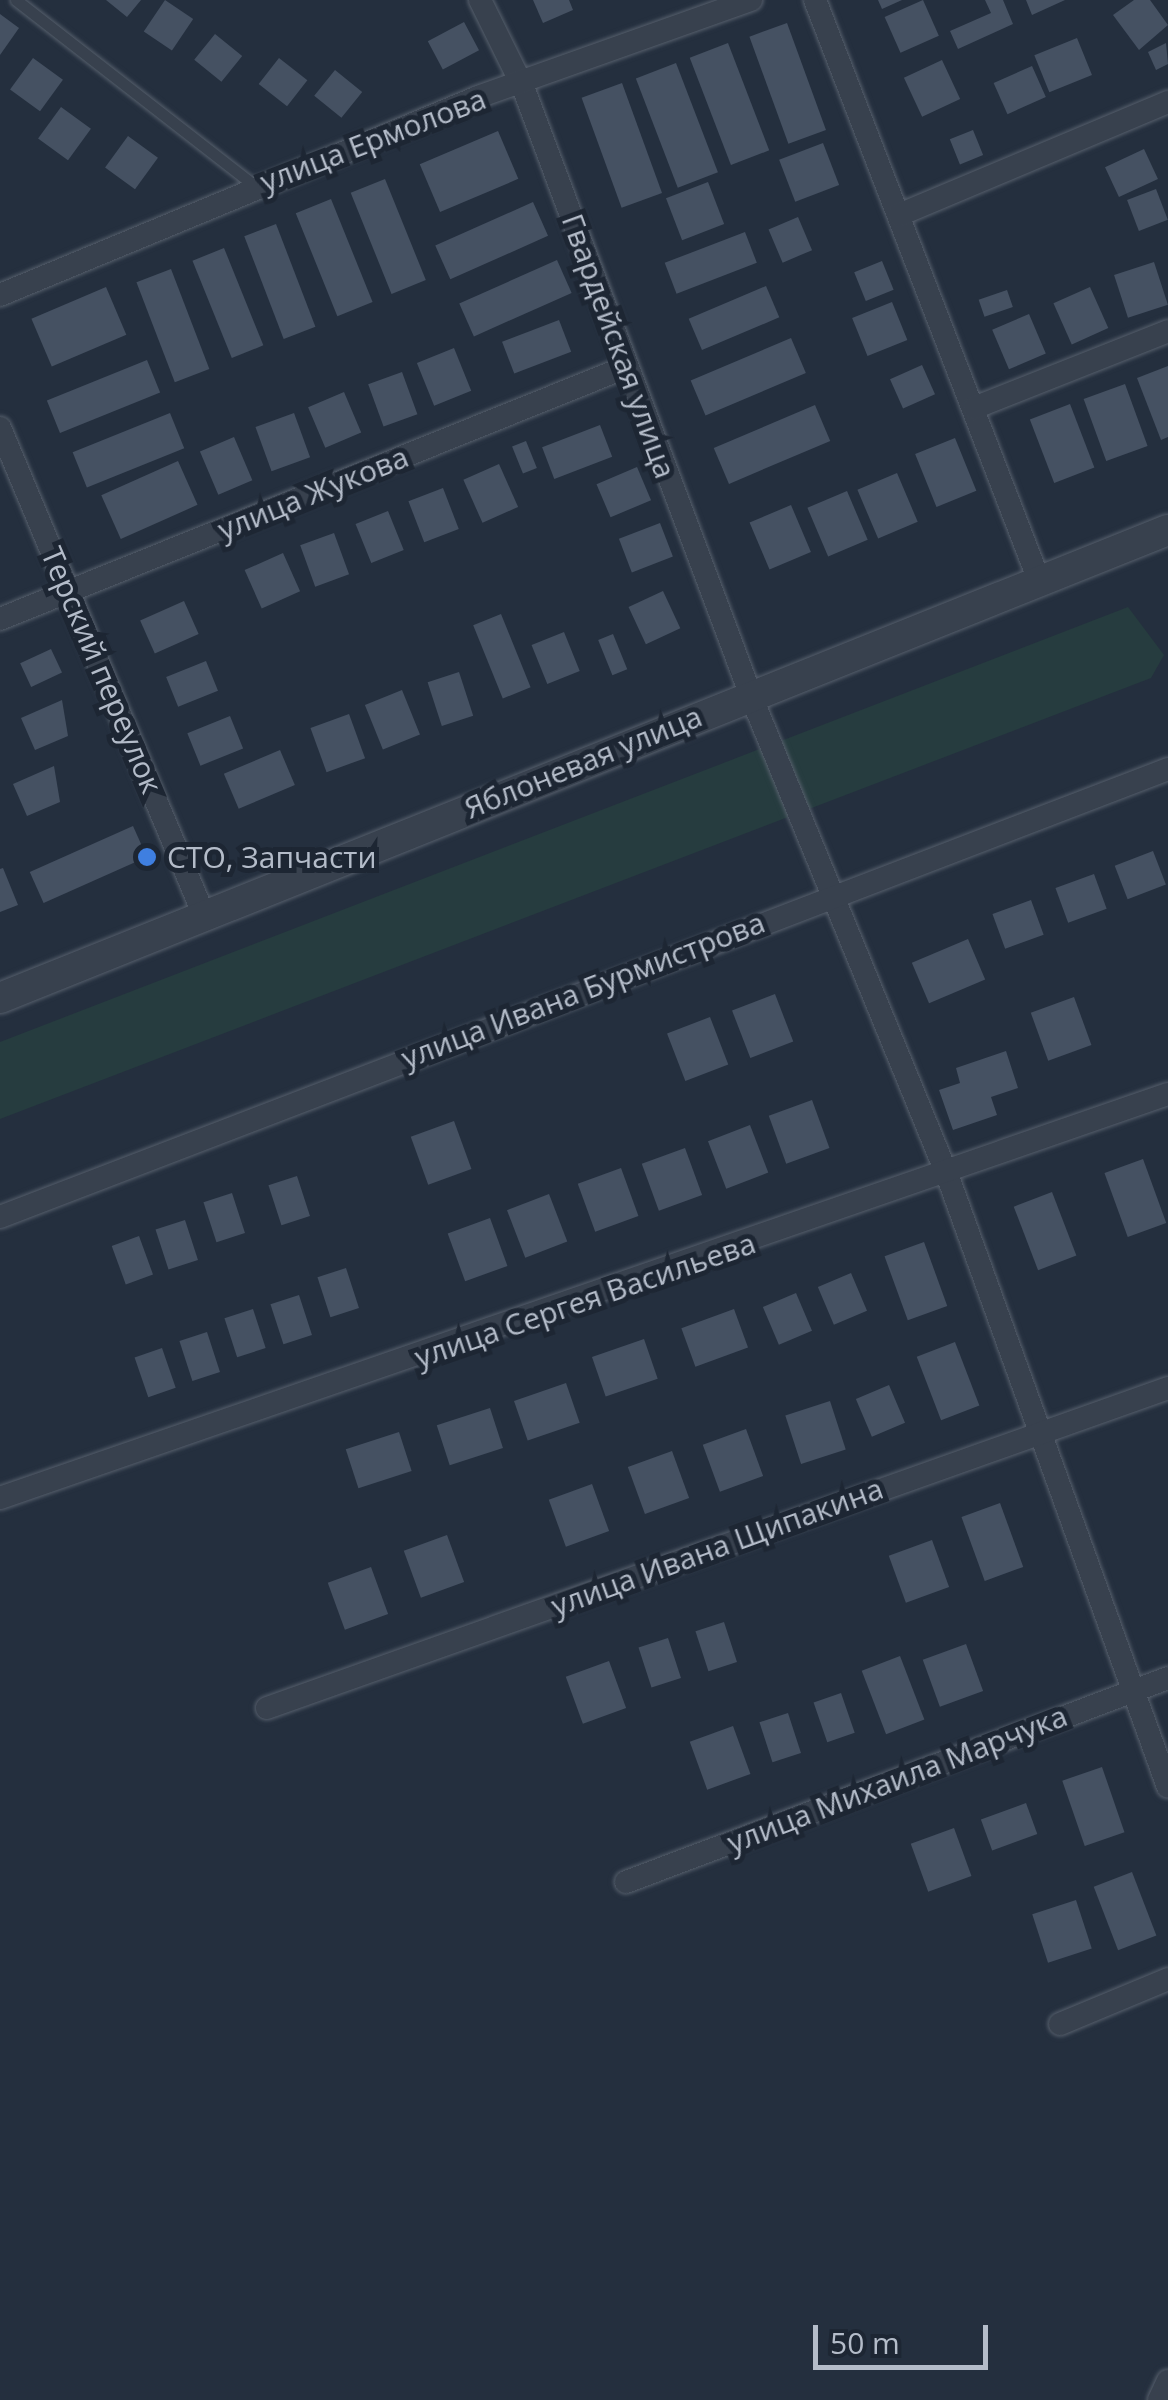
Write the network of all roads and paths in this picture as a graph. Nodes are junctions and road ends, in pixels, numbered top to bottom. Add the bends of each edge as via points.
1 (16, 0) edge
2 (480, 0) edge
3 (751, 0) edge
4 (815, 0) edge
5 (523, 88) junction
6 (1168, 102) edge
7 (254, 186) junction
8 (899, 214) junction
9 (0, 295) edge
10 (1168, 332) edge
11 (626, 367) junction
12 (974, 408) junction
13 (0, 428) edge
14 (1168, 530) edge
15 (1038, 578) junction
16 (70, 590) junction
17 (0, 619) edge
18 (751, 696) junction
19 (1168, 768) edge
20 (832, 892) junction
21 (203, 913) junction
22 (0, 998) edge
23 (1168, 1094) edge
24 (948, 1176) junction
25 (0, 1218) edge
26 (1168, 1388) edge
27 (1039, 1433) junction
28 (0, 1498) edge
29 (1168, 1678) edge
30 (1134, 1689) junction
31 (268, 1708) dead end
32 (1168, 1787) edge
33 (626, 1882) dead end
34 (1168, 1979) edge
35 (1060, 2024) dead end
36 (1168, 2381) edge
37 (1159, 2400) edge

1 - 7 lane
2 - 5 street, Гвардейская улица
3 - 5 street, улица Ермолова
4 - 8 street
5 - 7 street, улица Ермолова
5 - 11 street, Гвардейская улица
6 - 8 street
7 - 9 street, улица Ермолова
8 - 12 street
10 - 12 street
11 - 16 street, улица Жукова
11 - 18 street, Гвардейская улица
12 - 15 street
13 - 16 street, Терский переулок
14 - 15 street, Яблоневая улица
15 - 18 street, Яблоневая улица
16 - 17 street, улица Жукова
16 - 21 street, Терский переулок
18 - 20 street, Гвардейская улица
18 - 21 street, Яблоневая улица
19 - 20 street, улица Ивана Бурмистрова
20 - 24 street, Гвардейская улица
20 - 25 street, улица Ивана Бурмистрова
21 - 22 street, Яблоневая улица
23 - 24 street, улица Сергея Васильева
24 - 27 street, Гвардейская улица
24 - 28 street, улица Сергея Васильева
26 - 27 street, улица Ивана Щипакина
27 - 30 street, Гвардейская улица
27 - 31 street, улица Ивана Щипакина
29 - 30 street, улица Михаила Марчука
30 - 32 street, Гвардейская улица
30 - 33 street, улица Михаила Марчука
34 - 35 street
36 - 37 street

